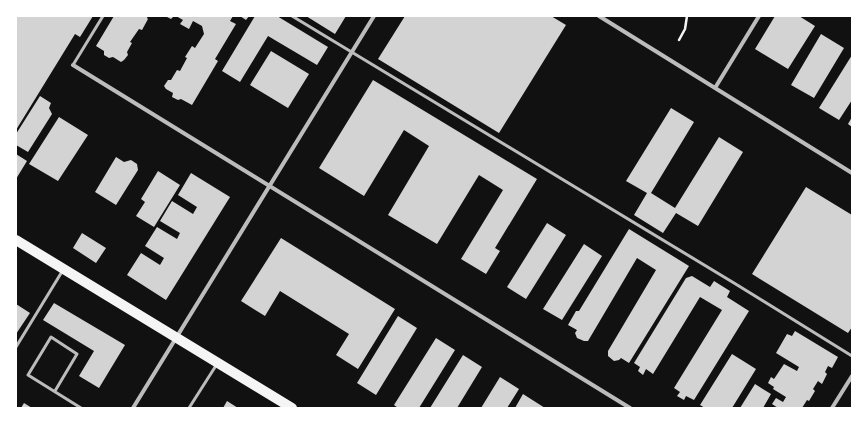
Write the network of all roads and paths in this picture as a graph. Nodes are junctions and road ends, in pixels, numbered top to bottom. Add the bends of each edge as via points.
1 (103, 16) edge
2 (292, 16) edge
3 (374, 16) edge
4 (599, 16) edge
5 (687, 16) edge
6 (759, 16) edge
7 (678, 40) dead end
8 (352, 52) junction
9 (73, 65) joint
10 (714, 88) junction
11 (852, 173) edge
12 (270, 186) junction
13 (16, 240) edge
14 (64, 269) junction
15 (176, 338) junction
16 (16, 347) edge
17 (852, 356) edge
18 (217, 363) junction
19 (852, 376) edge
20 (55, 391) junction
21 (81, 408) edge
22 (133, 408) edge
23 (189, 408) edge
24 (292, 408) edge
25 (630, 408) edge
26 (832, 408) edge

1 - 9 lane
2 - 8 lane
3 - 8 street
4 - 10 street
5 - 7 path via 685,29
6 - 10 street
8 - 12 street
8 - 17 lane
9 - 12 street
10 - 11 street
12 - 15 street
12 - 25 street
13 - 14 main road
14 - 15 main road
14 - 16 lane
15 - 18 main road
15 - 22 street
18 - 23 lane
18 - 24 main road
19 - 26 street
20 - 20 lane via 28,374 51,337 77,354
20 - 21 lane

